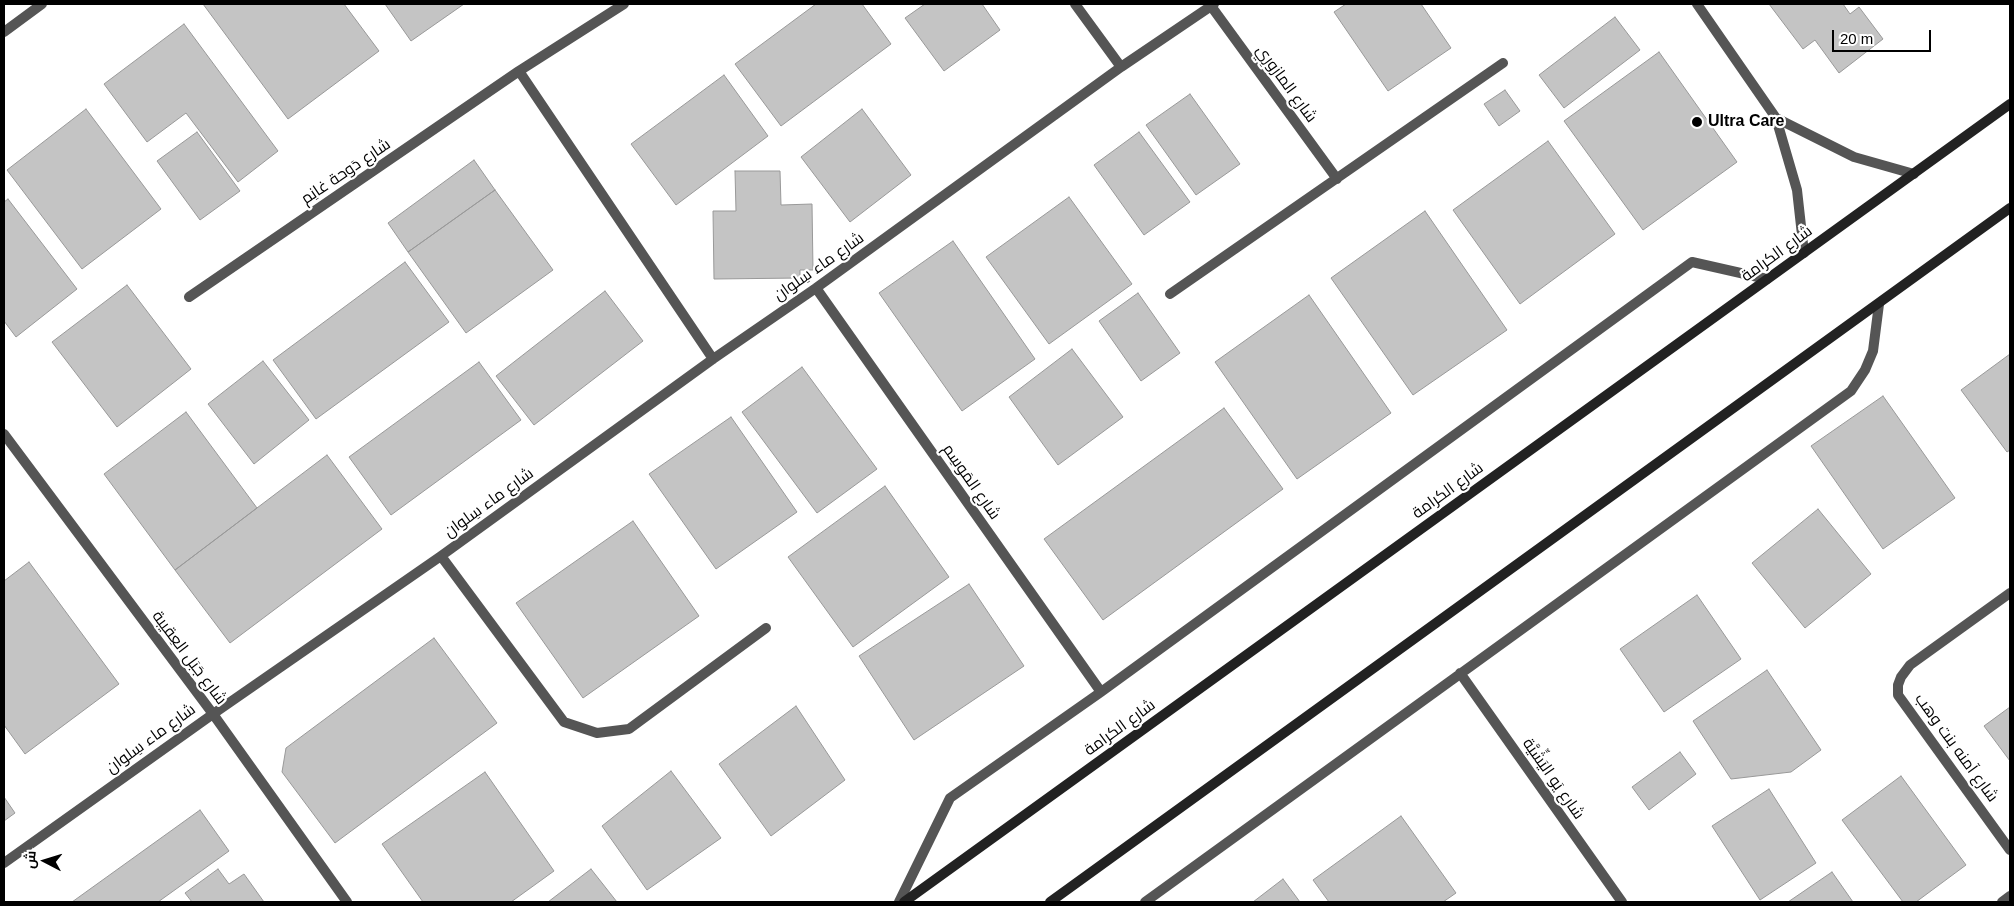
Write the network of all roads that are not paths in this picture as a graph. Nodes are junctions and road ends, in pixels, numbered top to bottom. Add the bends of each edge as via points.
1 (42, 4) edge
2 (624, 4) edge
3 (1075, 4) edge
4 (1697, 4) edge
5 (1213, 5) edge
6 (4, 32) edge
7 (1503, 64) dead end
8 (1121, 67) junction
9 (520, 71) junction
10 (2010, 104) edge
11 (1776, 118) junction
12 (1914, 174) junction
13 (1337, 178) junction
14 (2010, 208) edge
15 (1804, 253) junction
16 (1767, 279) junction
17 (816, 288) junction
18 (1170, 294) dead end
19 (189, 297) dead end
20 (1878, 304) junction
21 (713, 359) junction
22 (4, 434) edge
23 (441, 556) junction
24 (2010, 593) edge
25 (766, 628) dead end
26 (1460, 673) junction
27 (1101, 692) junction
28 (213, 714) junction
29 (2010, 850) edge
30 (4, 863) edge
31 (2010, 896) edge
32 (347, 902) edge
33 (900, 902) edge
34 (904, 902) edge
35 (1050, 902) edge
36 (1145, 902) edge
37 (1622, 902) edge
38 (2002, 902) edge

1 - 6 street
2 - 9 street, شارع دَوحة غانِم
3 - 8 street
4 - 11 street
5 - 8 street, شارع ماء سِلوان
5 - 13 street, شارع المازورِي
7 - 13 street
8 - 17 street, شارع ماء سِلوان
9 - 19 street, شارع دَوحة غانِم
9 - 21 street
10 - 12 main road, شارع الكرامة
11 - 12 street via 1854,157
11 - 15 street via 1796,190
12 - 15 main road, شارع الكرامة
13 - 18 street
14 - 20 main road
15 - 16 main road, شارع الكرامة
16 - 27 street via 1692,262
16 - 34 main road, شارع الكرامة
17 - 21 street, شارع ماء سِلوان
17 - 27 street, شارع المَوسِم
20 - 26 street via 1873,351 1851,391
20 - 35 main road
21 - 23 street, شارع ماء سِلوان
22 - 28 street, شارع جَبَل العِقيبة
23 - 25 street, شارع ماء سِلوان via 564,722 597,734 629,729
23 - 28 street, شارع ماء سِلوان
24 - 29 street, شارع آمنه بنت وهب via 1910,665 1901,677 1898,694
26 - 36 street
26 - 37 street, شارع يَو اليَشِّيَّة
27 - 33 street via 950,798
28 - 30 street, شارع ماء سِلوان
28 - 32 street, شارع جَبَل العِقيبة
31 - 38 street

